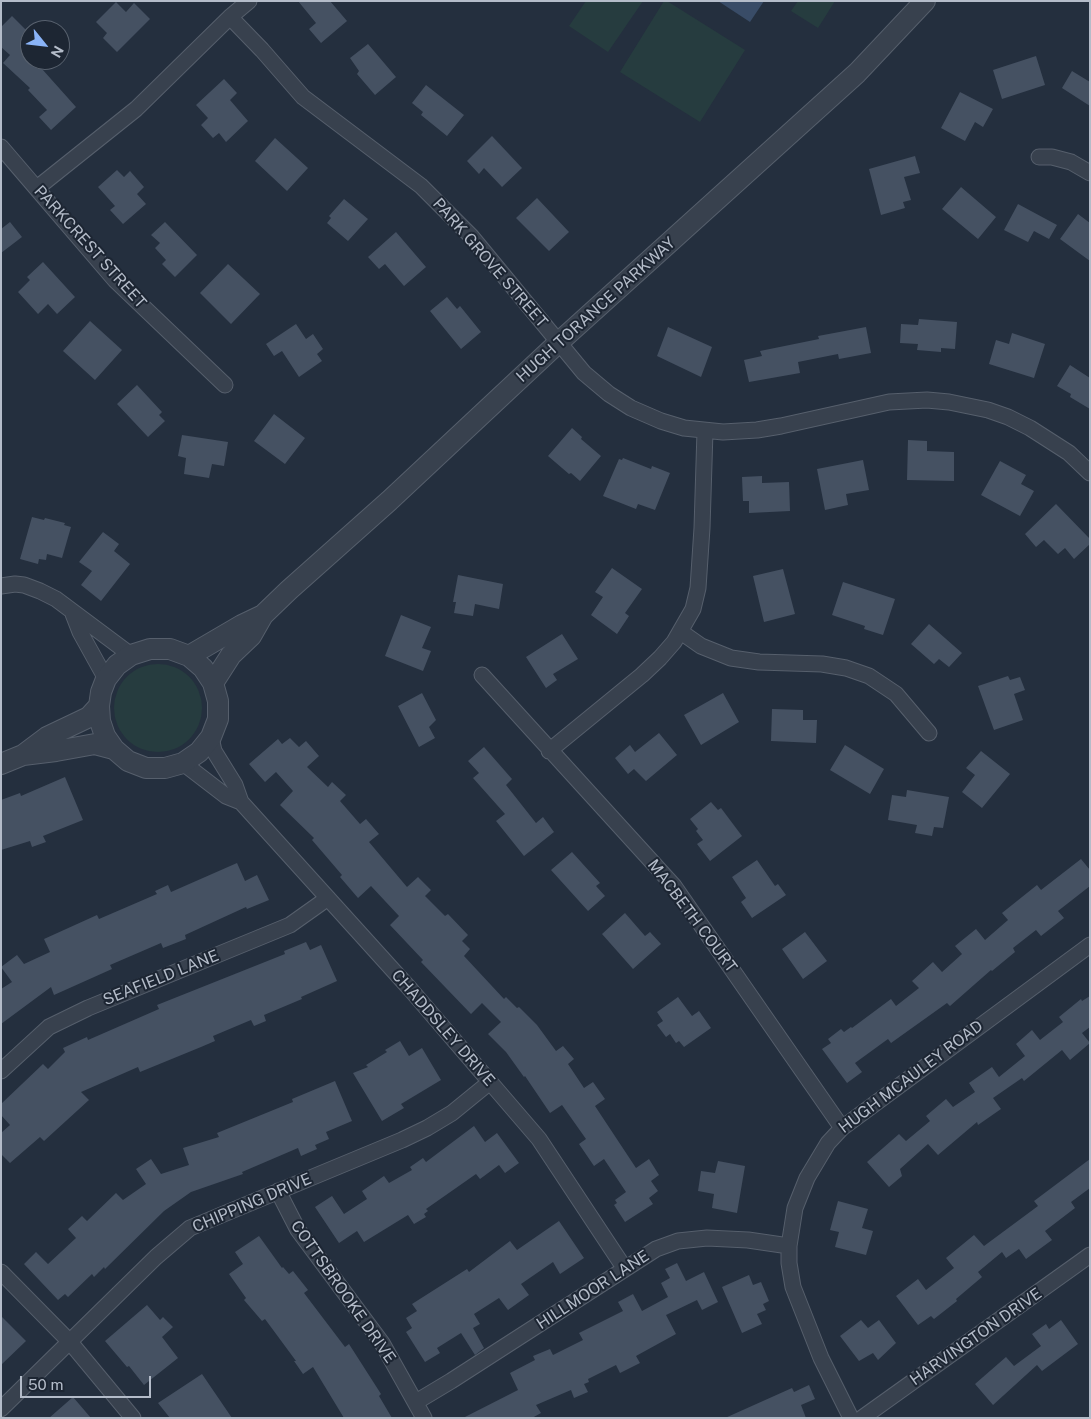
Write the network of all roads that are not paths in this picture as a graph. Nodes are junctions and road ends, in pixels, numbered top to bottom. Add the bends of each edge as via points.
1 (249, 1) edge
2 (925, 1) edge
3 (230, 17) junction
4 (1, 147) edge
5 (1039, 157) dead end
6 (1090, 173) edge
7 (37, 188) junction
8 (558, 343) junction
9 (225, 385) dead end
10 (705, 431) junction
11 (1090, 473) edge
12 (1, 586) edge
13 (73, 614) junction
14 (263, 615) junction
15 (681, 632) junction
16 (131, 655) junction
17 (189, 656) junction
18 (482, 675) dead end
19 (106, 679) junction
20 (213, 683) junction
21 (99, 706) junction
22 (929, 733) dead end
23 (211, 737) junction
24 (114, 749) junction
25 (549, 751) junction
26 (23, 755) junction
27 (183, 763) junction
28 (1, 764) edge
29 (241, 802) junction
30 (328, 898) junction
31 (1090, 944) edge
32 (1, 1071) edge
33 (490, 1082) junction
34 (842, 1128) junction
35 (278, 1191) junction
36 (789, 1246) junction
37 (1090, 1255) edge
38 (625, 1269) junction
39 (1, 1272) edge
40 (70, 1342) junction
41 (416, 1402) junction
42 (1, 1410) edge
43 (134, 1418) edge
44 (424, 1418) edge
45 (851, 1418) edge
46 (862, 1418) edge

1 - 3 street
2 - 8 street, HUGH TORANCE PARKWAY via 857,73
3 - 7 street via 136,109
3 - 8 street, PARK GROVE STREET via 303,97 421,186 471,236
4 - 7 street, PARKCREST STREET
5 - 6 street via 1071,162
7 - 9 street, PARKCREST STREET via 115,280
8 - 10 street, PARK GROVE STREET via 584,373 631,408 669,424
8 - 14 street, HUGH TORANCE PARKWAY
10 - 11 street, PARK GROVE STREET via 757,430 889,402 949,402 988,410 1030,428 1068,453
10 - 15 street via 698,588 694,610
12 - 13 street via 14,584 40,591 56,599
13 - 16 street via 89,622
13 - 19 street
14 - 17 street, HUGH TORANCE PARKWAY
14 - 20 street, HUGH TORANCE PARKWAY via 251,636 231,654
15 - 22 street via 701,646 731,658 838,666 869,676 896,694
15 - 25 street via 642,675
16 - 17 street via 160,649
16 - 19 street
17 - 20 street
18 - 25 street, MACBETH COURT
19 - 21 street
20 - 23 street via 218,719
21 - 24 street via 105,736
21 - 26 street via 89,717 47,737
23 - 27 street via 200,752
23 - 29 street, CHADDSLEY DRIVE via 214,751 235,785
24 - 26 street via 95,744
24 - 27 street via 128,761 146,768 165,768
25 - 34 street, MACBETH COURT via 674,886
26 - 28 street
27 - 29 street, CHADDSLEY DRIVE via 226,796
29 - 30 street, CHADDSLEY DRIVE
30 - 32 street, SEAFIELD LANE via 290,924 49,1027
30 - 33 street, CHADDSLEY DRIVE
31 - 34 street, HUGH MCAULEY ROAD
33 - 35 street, CHIPPING DRIVE via 452,1113 427,1128
33 - 38 street, CHADDSLEY DRIVE via 539,1139
34 - 36 street, HUGH MCAULEY ROAD via 828,1143 806,1178 795,1208
35 - 40 street, CHIPPING DRIVE via 190,1228
35 - 41 street, COTTSBROOKE DRIVE via 298,1230 382,1343
36 - 38 street, HILLMOOR LANE via 740,1239 678,1241 656,1249
36 - 45 street, HUGH MCAULEY ROAD via 793,1287 821,1358
37 - 46 street, HARVINGTON DRIVE
38 - 41 street, HILLMOOR LANE
39 - 40 street
40 - 42 street, CHIPPING DRIVE
40 - 43 street
41 - 44 street, COTTSBROOKE DRIVE

